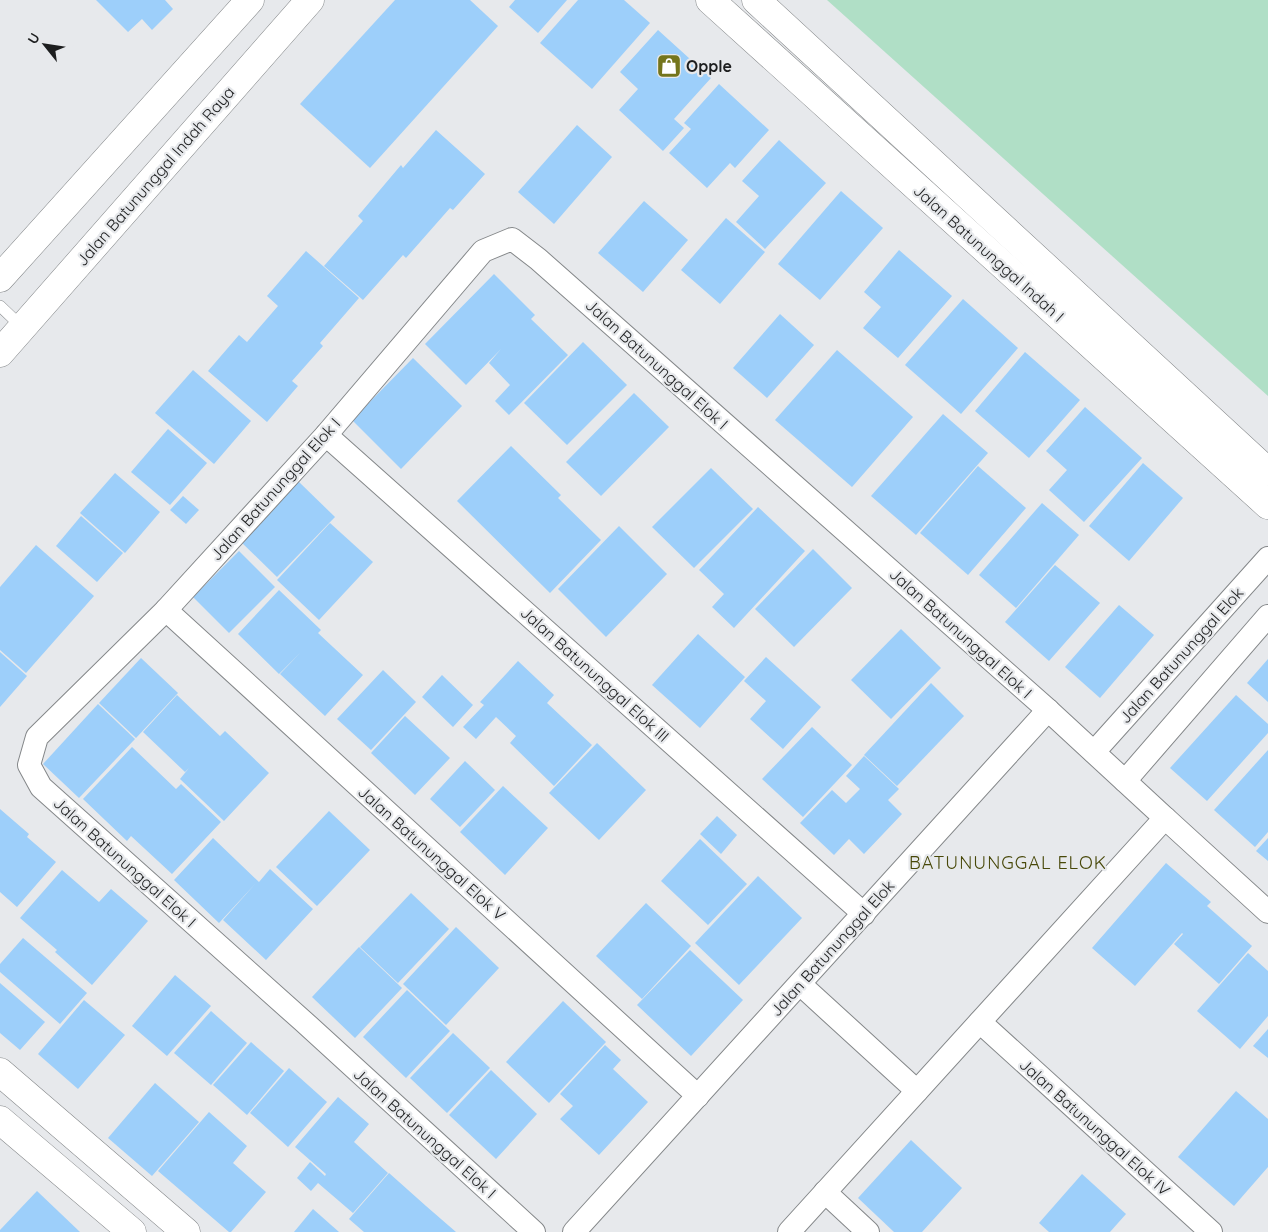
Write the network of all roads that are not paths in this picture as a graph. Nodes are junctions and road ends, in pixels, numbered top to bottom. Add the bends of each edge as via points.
1 (250, 0) edge
2 (310, 0) edge
3 (710, 0) edge
4 (756, 0) edge
5 (940, 189) junction
6 (0, 278) edge
7 (0, 306) edge
8 (22, 327) junction
9 (0, 353) edge
10 (326, 435) junction
11 (1268, 472) edge
12 (1268, 505) edge
13 (1268, 558) edge
14 (166, 610) junction
15 (1268, 616) edge
16 (1048, 710) junction
17 (1094, 752) junction
18 (1125, 781) junction
19 (1165, 818) junction
20 (1268, 912) edge
21 (864, 914) junction
22 (800, 984) junction
23 (980, 1022) junction
24 (0, 1072) edge
25 (917, 1091) junction
26 (698, 1096) junction
27 (0, 1120) edge
28 (825, 1192) junction
29 (132, 1232) edge
30 (186, 1232) edge
31 (534, 1232) edge
32 (574, 1232) edge
33 (789, 1232) edge
34 (868, 1232) edge
35 (1211, 1232) edge

1 - 6 street
2 - 8 street, Jalan Batununggal Indah Raya
3 - 5 street, Jalan Batununggal Indah I
4 - 5 street, Jalan Batununggal Indah I
5 - 11 street, Jalan Batununggal Indah I
5 - 12 street, Jalan Batununggal Indah I
7 - 8 lane
8 - 9 street, Jalan Batununggal Indah Raya
10 - 14 street, Jalan Batununggal Elok I
10 - 16 street, Jalan Batununggal Elok I via 483,251 512,239 546,265
10 - 21 street, Jalan Batununggal Elok III
13 - 17 street, Jalan Batununggal Elok
14 - 26 street, Jalan Batununggal Elok V
14 - 31 street, Jalan Batununggal Elok I via 38,737 29,765 41,787
15 - 18 street
16 - 17 street
16 - 21 street, Jalan Batununggal Elok
17 - 18 street
18 - 19 street
19 - 20 street
19 - 23 street
21 - 22 street, Jalan Batununggal Elok
22 - 25 street
22 - 26 street, Jalan Batununggal Elok
23 - 25 street
23 - 35 street, Jalan Batununggal Elok IV
24 - 30 street
25 - 28 street
26 - 32 street, Jalan Batununggal Elok
27 - 29 street
28 - 33 street
28 - 34 street

